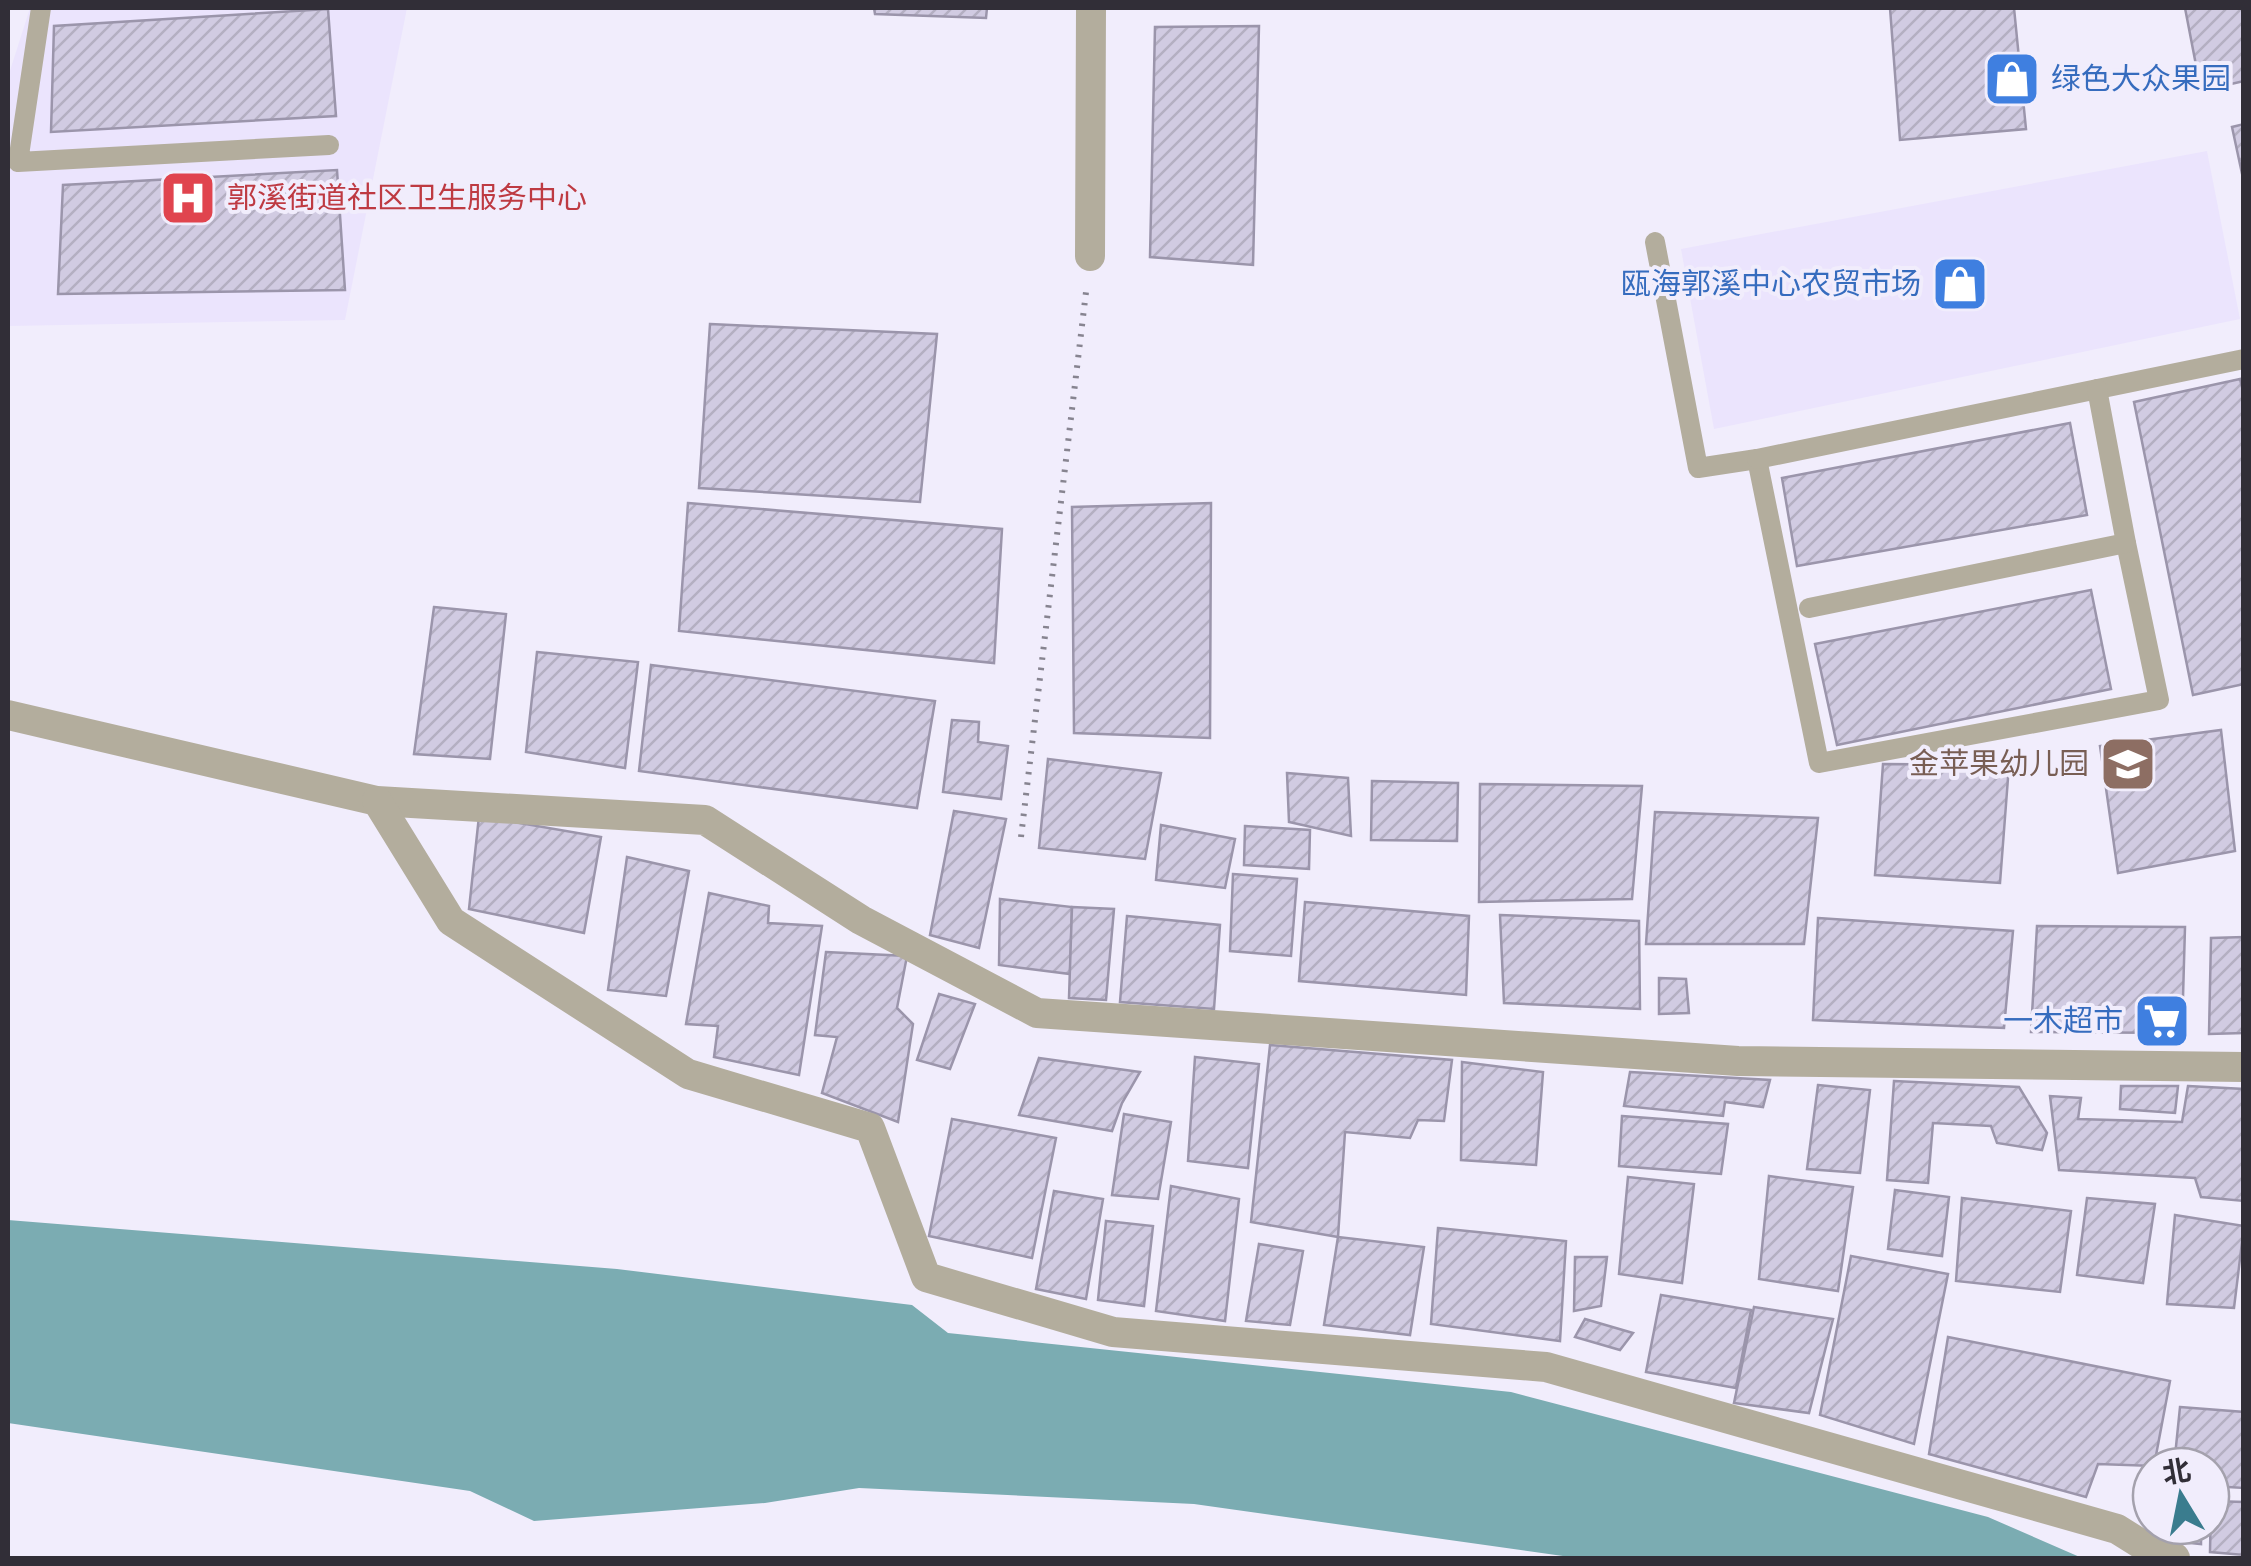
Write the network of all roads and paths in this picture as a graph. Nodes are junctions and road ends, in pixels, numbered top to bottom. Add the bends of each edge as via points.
1 (41, 8) edge
2 (1091, 8) edge
3 (329, 144) dead end
4 (1655, 242) dead end
5 (1090, 256) joint
6 (2244, 359) edge
7 (2097, 389) junction
8 (1757, 459) junction
9 (2126, 543) junction
10 (1809, 608) dead end
11 (8, 715) edge
12 (377, 801) junction
13 (1021, 836) dead end
14 (2244, 1067) edge
15 (2174, 1558) edge

1 - 3 lane via 18,162
2 - 5 street
4 - 8 lane via 1698,468
5 - 13 path
6 - 7 lane
7 - 8 lane
7 - 9 lane
8 - 9 lane via 1819,763 2159,700
9 - 10 lane
11 - 12 street
12 - 14 street via 705,820 861,920 1036,1013 1738,1061
12 - 15 street via 451,921 688,1074 870,1128 926,1277 1113,1332 1546,1367 2117,1530

